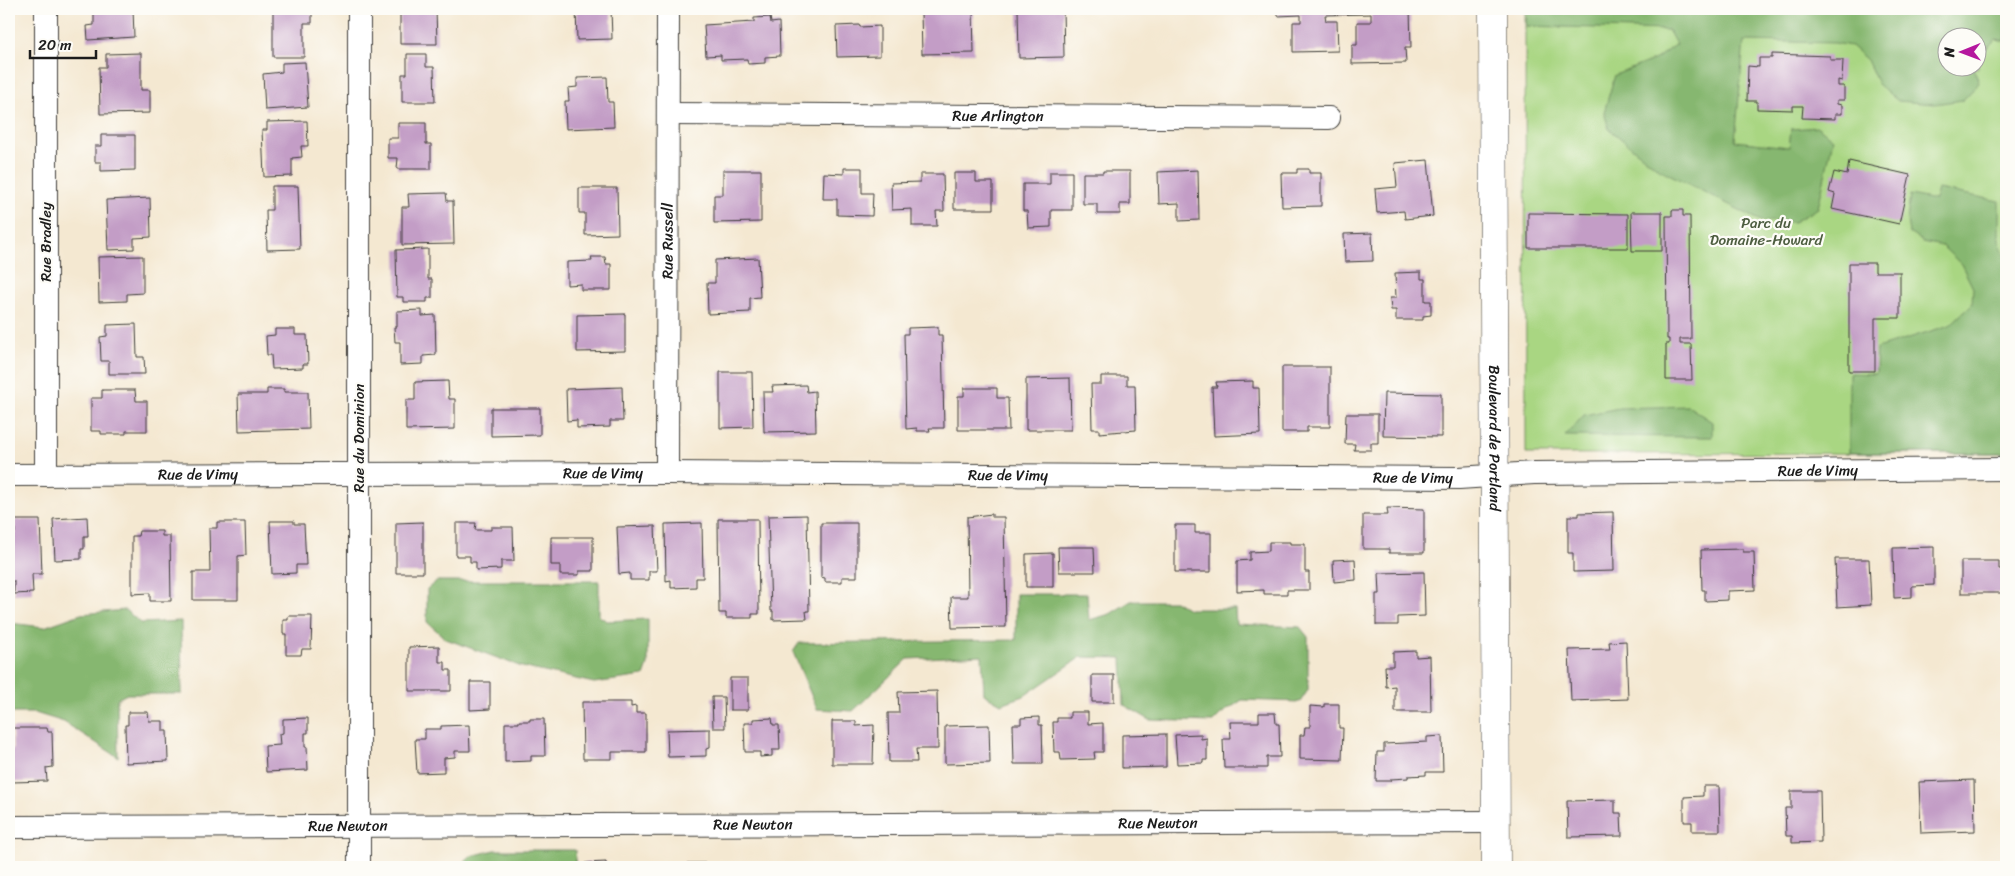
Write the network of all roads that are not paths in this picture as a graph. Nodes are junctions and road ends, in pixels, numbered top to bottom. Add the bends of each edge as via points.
1 (46, 9) edge
2 (359, 9) edge
3 (668, 9) edge
4 (1494, 9) edge
5 (668, 114) junction
6 (1329, 118) dead end
7 (2006, 469) edge
8 (667, 473) junction
9 (360, 474) junction
10 (9, 475) edge
11 (46, 475) junction
12 (1495, 476) junction
13 (1496, 822) junction
14 (359, 826) junction
15 (9, 827) edge
16 (359, 867) edge
17 (1496, 867) edge

1 - 11 street, Rue Bradley
2 - 9 street, Rue du Dominion
3 - 5 street, Rue Russell
4 - 12 main road, Boulevard de Portland
5 - 6 street, Rue Arlington
5 - 8 street, Rue Russell
7 - 12 street, Rue de Vimy
8 - 9 street, Rue de Vimy
8 - 12 street, Rue de Vimy
9 - 11 street, Rue de Vimy
9 - 14 street, Rue du Dominion
10 - 11 street, Rue de Vimy
12 - 13 main road, Boulevard de Portland
13 - 14 street, Rue Newton
13 - 17 main road, Boulevard de Portland
14 - 15 street, Rue Newton
14 - 16 street, Rue du Dominion

